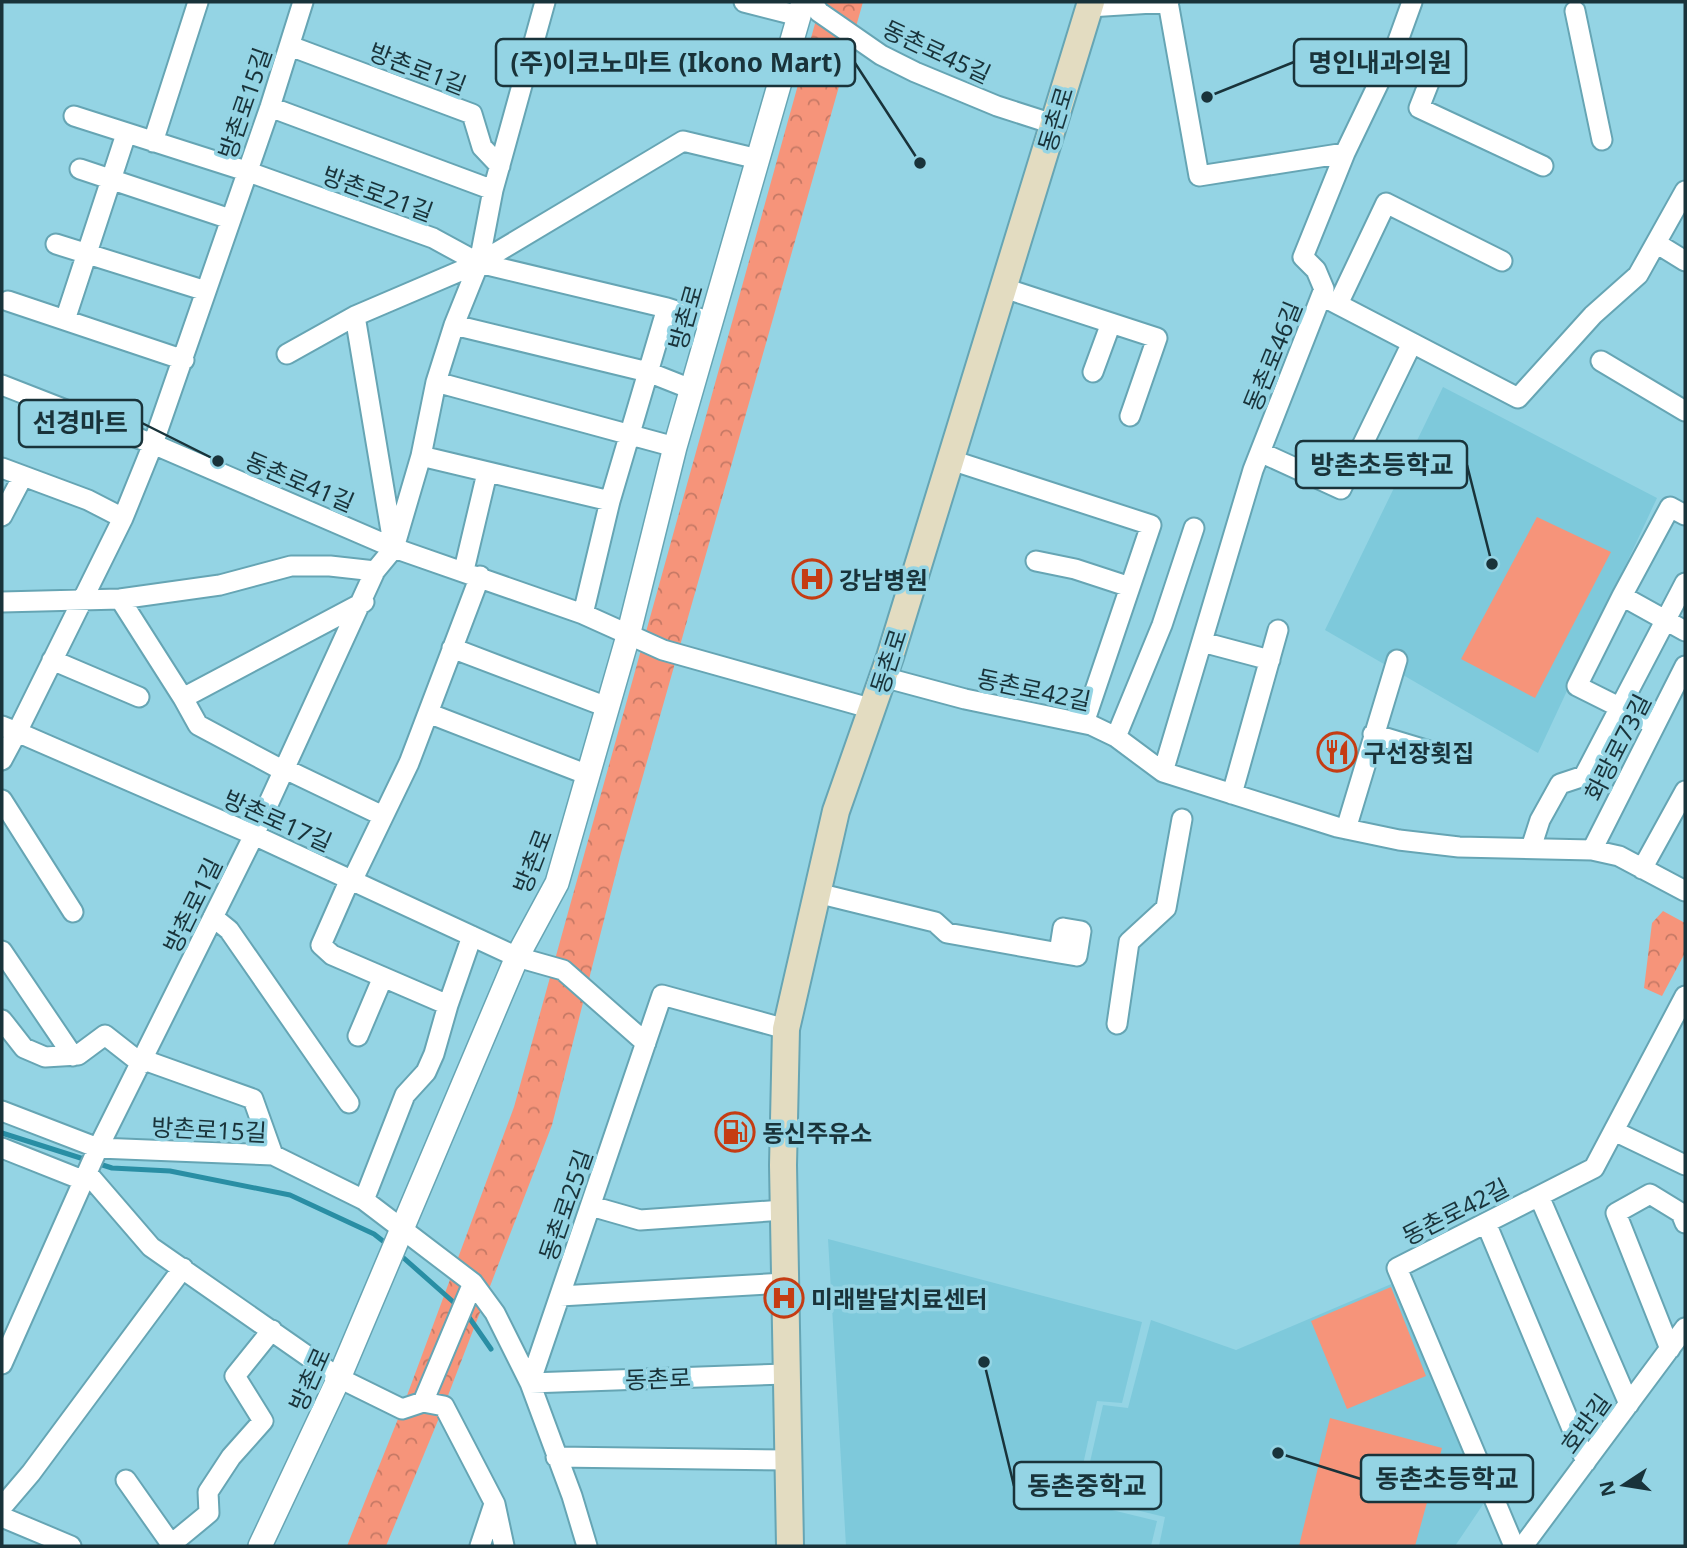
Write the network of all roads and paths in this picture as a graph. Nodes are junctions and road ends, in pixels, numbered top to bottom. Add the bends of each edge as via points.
1 (198, 2) edge
2 (303, 2) edge
3 (545, 2) edge
4 (744, 2) edge
5 (1168, 2) edge
6 (1412, 2) edge
7 (1090, 4) edge
8 (805, 7) edge
9 (1574, 11) dead end
10 (290, 46) junction
11 (1392, 55) junction
12 (270, 107) junction
13 (74, 117) dead end
14 (1053, 124) junction
15 (126, 134) junction
16 (1602, 140) dead end
17 (153, 142) junction
18 (1345, 152) junction
19 (758, 159) junction
20 (500, 166) junction
21 (1543, 166) dead end
22 (80, 169) dead end
23 (246, 171) junction
24 (112, 181) junction
25 (493, 190) junction
26 (1685, 191) edge
27 (230, 219) junction
28 (1656, 243) junction
29 (56, 244) dead end
30 (86, 253) junction
31 (1502, 261) dead end
32 (1685, 261) edge
33 (479, 263) junction
34 (1004, 288) junction
35 (206, 290) junction
36 (1330, 300) junction
37 (8, 301) dead end
38 (667, 308) junction
39 (355, 316) junction
40 (65, 320) junction
41 (710, 322) junction
42 (1111, 323) junction
43 (454, 325) junction
44 (1412, 343) junction
45 (287, 354) dead end
46 (184, 360) junction
47 (1601, 361) dead end
48 (648, 372) junction
49 (1093, 372) dead end
50 (436, 382) junction
51 (2, 385) edge
52 (691, 389) junction
53 (1685, 411) edge
54 (1130, 416) dead end
55 (629, 434) junction
56 (153, 444) junction
57 (675, 447) junction
58 (1260, 452) junction
59 (421, 456) junction
60 (951, 460) junction
61 (2, 468) edge
62 (487, 473) junction
63 (23, 476) junction
64 (610, 501) junction
65 (1685, 515) edge
66 (2, 516) edge
67 (123, 518) junction
68 (1194, 528) dead end
69 (394, 548) junction
70 (1036, 561) dead end
71 (376, 571) junction
72 (472, 573) junction
73 (1685, 583) edge
74 (1130, 587) junction
75 (1622, 596) junction
76 (120, 599) junction
77 (83, 600) junction
78 (2, 602) edge
79 (364, 602) junction
80 (583, 614) junction
81 (1666, 620) junction
82 (1279, 630) dead end
83 (1685, 631) edge
84 (628, 636) junction
85 (1202, 642) junction
86 (452, 648) junction
87 (52, 660) junction
88 (1270, 660) junction
89 (1397, 660) dead end
90 (1685, 666) edge
91 (883, 677) junction
92 (139, 697) dead end
93 (183, 698) junction
94 (607, 708) junction
95 (1620, 708) junction
96 (873, 709) junction
97 (428, 713) junction
98 (1084, 723) junction
99 (1655, 725) junction
100 (9, 729) edge
101 (1373, 734) junction
102 (1116, 737) junction
103 (1426, 750) dead end
104 (2, 760) edge
105 (284, 770) junction
106 (1163, 772) junction
107 (588, 775) junction
108 (1685, 791) edge
109 (1233, 794) junction
110 (2, 800) edge
111 (383, 816) junction
112 (1182, 820) dead end
113 (1346, 828) junction
114 (254, 835) junction
115 (1531, 848) junction
116 (1592, 850) junction
117 (1642, 869) junction
118 (351, 880) junction
119 (1685, 891) edge
120 (817, 893) junction
121 (73, 912) dead end
122 (213, 916) junction
123 (472, 936) junction
124 (2, 951) edge
125 (1059, 953) dead end
126 (517, 957) junction
127 (383, 977) junction
128 (1685, 996) edge
129 (449, 1005) junction
130 (2, 1020) edge
131 (1117, 1024) dead end
132 (786, 1028) junction
133 (358, 1036) dead end
134 (646, 1043) junction
135 (73, 1056) junction
136 (143, 1062) junction
137 (349, 1102) dead end
138 (2, 1111) edge
139 (1614, 1131) junction
140 (2, 1148) edge
141 (97, 1148) junction
142 (273, 1155) junction
143 (1685, 1166) edge
144 (88, 1175) junction
145 (1539, 1195) junction
146 (364, 1200) junction
147 (591, 1206) junction
148 (784, 1210) junction
149 (1486, 1223) junction
150 (1685, 1223) edge
151 (401, 1229) junction
152 (184, 1268) junction
153 (473, 1283) junction
154 (785, 1283) junction
155 (560, 1296) junction
156 (1685, 1328) edge
157 (272, 1330) junction
158 (1670, 1349) junction
159 (2, 1364) edge
160 (786, 1374) junction
161 (339, 1378) junction
162 (530, 1383) junction
163 (426, 1397) junction
164 (1629, 1404) junction
165 (556, 1457) junction
166 (788, 1460) junction
167 (1586, 1462) junction
168 (126, 1480) dead end
169 (495, 1504) junction
170 (2, 1507) edge
171 (2, 1517) edge
172 (37, 1539) edge
173 (170, 1545) edge
174 (71, 1546) edge
175 (260, 1546) edge
176 (480, 1546) edge
177 (504, 1546) edge
178 (587, 1546) edge
179 (790, 1546) edge
180 (1514, 1546) edge
181 (1523, 1546) edge

1 - 17 street
2 - 10 street, 방촌로15길
3 - 20 street, 방촌로1길
4 - 8 street
5 - 7 street
5 - 18 street via 1199,176
6 - 11 street
7 - 14 main road, 동촌로
8 - 14 street, 동촌로45길 via 881,55 996,106
8 - 19 street, 방촌로
9 - 16 street
10 - 12 street, 방촌로15길
10 - 20 street, 방촌로1길 via 472,114 482,147
11 - 18 street
11 - 21 street via 1432,75 1419,108
12 - 23 street, 방촌로15길
12 - 25 street
13 - 15 street, 방촌로21길
14 - 34 main road, 동촌로
15 - 17 street, 방촌로21길
15 - 24 street
17 - 23 street, 방촌로21길
18 - 36 street, 동촌로46길 via 1303,257 1316,270
19 - 33 street via 683,142
19 - 41 street, 방촌로
20 - 25 street, 방촌로1길
22 - 24 street
23 - 27 street, 방촌로15길
23 - 33 street, 방촌로21길 via 433,238
24 - 27 street
24 - 30 street
25 - 33 street, 방촌로1길
26 - 28 street
27 - 35 street, 방촌로15길
28 - 32 street
28 - 44 street via 1638,275 1593,316 1518,398
29 - 30 street
30 - 35 street
30 - 40 street
31 - 36 street via 1386,203
33 - 38 street, 방촌로21길
33 - 39 street
33 - 43 street, 방촌로1길
34 - 42 street
34 - 60 main road, 동촌로
35 - 46 street, 방촌로15길
36 - 44 street
36 - 58 street, 동촌로46길
37 - 40 street
38 - 41 street, 방촌로21길
38 - 48 street
39 - 45 street
39 - 69 street
40 - 46 street
41 - 52 street, 방촌로
42 - 49 street
42 - 54 street via 1157,338
43 - 48 street
43 - 50 street, 방촌로1길
44 - 58 street via 1341,489
46 - 56 street, 방촌로15길
47 - 53 street
48 - 52 street
48 - 55 street
50 - 55 street
50 - 59 street, 방촌로1길
51 - 56 street, 동촌로41길
52 - 57 street, 방촌로
55 - 57 street
55 - 64 street
56 - 67 street, 방촌로15길
56 - 69 street, 동촌로41길
57 - 84 street, 방촌로
58 - 85 street, 동촌로46길
59 - 62 street
59 - 69 street, 방촌로1길
60 - 74 street via 1151,525
60 - 91 main road, 동촌로
61 - 63 street
62 - 64 street
62 - 72 street
63 - 66 street
63 - 67 street
64 - 80 street
65 - 75 street via 1670,507
67 - 77 street, 방촌로15길
68 - 102 street via 1162,625
69 - 71 street, 방촌로1길
69 - 72 street, 동촌로41길
70 - 74 street
71 - 76 street via 291,566 220,584
71 - 79 street, 방촌로1길
72 - 80 street, 동촌로41길
72 - 86 street
73 - 81 street
74 - 98 street
75 - 81 street
75 - 95 street via 1577,686
76 - 77 street
76 - 93 street
77 - 78 street
77 - 87 street, 방촌로15길
79 - 93 street
79 - 105 street, 방촌로1길
80 - 84 street, 동촌로41길
81 - 83 street
81 - 95 street
82 - 88 street
84 - 94 street, 방촌로
84 - 96 street, 동촌로41길
85 - 88 street
85 - 106 street
86 - 94 street
86 - 97 street
87 - 92 street
87 - 100 street, 방촌로15길
88 - 109 street
89 - 101 street
90 - 99 street, 화랑로73길
91 - 96 main road, 동촌로
91 - 98 street, 동촌로42길
93 - 105 street via 198,725
94 - 107 street, 방촌로
95 - 99 street
95 - 115 street via 1584,776 1560,784
96 - 120 main road, 동촌로 via 836,811
97 - 107 street
97 - 111 street
98 - 102 street, 동촌로42길
99 - 116 street, 화랑로73길
100 - 104 street, 방촌로15길
100 - 114 street, 방촌로17길
101 - 103 street
101 - 113 street
102 - 106 street, 동촌로42길
105 - 111 street
105 - 114 street, 방촌로1길
106 - 109 street, 동촌로42길
107 - 126 street, 방촌로 via 557,883
108 - 117 street
109 - 113 street, 동촌로42길
110 - 121 street
111 - 118 street
112 - 131 street via 1166,908 1129,942
113 - 115 street, 동촌로42길 via 1459,847
114 - 118 street, 방촌로17길
114 - 122 street, 방촌로1길
115 - 116 street, 동촌로42길
116 - 117 street, 동촌로42길 via 1619,856
117 - 119 street, 동촌로42길
118 - 123 street, 방촌로17길
118 - 127 street via 321,945 332,955
120 - 125 street via 935,922 947,933
120 - 132 main road, 동촌로
122 - 136 street, 방촌로1길
122 - 137 street via 229,930
123 - 126 street, 방촌로17길
123 - 129 street
124 - 135 street
126 - 134 street via 563,970
126 - 151 street, 방촌로
127 - 129 street
127 - 133 street
128 - 139 street, 동촌로42길
129 - 146 street via 434,1054 426,1072 405,1095
130 - 135 street via 24,1048 45,1057
132 - 134 street, 동촌로25길 via 662,995
132 - 148 main road, 동촌로
134 - 147 street, 동촌로25길
135 - 136 street via 105,1035
136 - 141 street, 방촌로1길
136 - 142 street via 253,1099
138 - 141 street, 방촌로15길
139 - 143 street
139 - 145 street, 동촌로42길 via 1594,1168
140 - 144 street
141 - 142 street, 방촌로15길
141 - 144 street, 방촌로1길
142 - 146 street, 방촌로15길
144 - 152 street via 151,1247
144 - 159 street
145 - 149 street, 동촌로42길
145 - 164 street
146 - 151 street, 방촌로15길
147 - 148 street via 640,1220
147 - 155 street, 동촌로25길
148 - 154 main road, 동촌로
149 - 167 street
149 - 180 street, 동촌로42길 via 1397,1268
150 - 158 street via 1681,1213 1650,1194 1616,1213
151 - 153 street, 방촌로15길
151 - 161 street, 방촌로
152 - 157 street
152 - 170 street
153 - 162 street, 방촌로15길 via 495,1313
153 - 163 street
154 - 155 street
154 - 160 main road, 동촌로
155 - 162 street, 동촌로25길
156 - 158 street, 호반길
157 - 161 street
157 - 173 street via 235,1376 263,1421 208,1492 209,1513
158 - 164 street, 호반길
160 - 162 street, 동촌로
160 - 166 main road, 동촌로
161 - 163 street via 402,1409
161 - 175 street, 방촌로
162 - 165 street, 방촌로15길
163 - 169 street via 444,1406
164 - 167 street, 호반길
165 - 166 street
165 - 178 street, 방촌로15길
166 - 179 main road, 동촌로
167 - 181 street, 호반길
168 - 173 street
169 - 176 street
169 - 177 street
171 - 172 street
172 - 174 street

